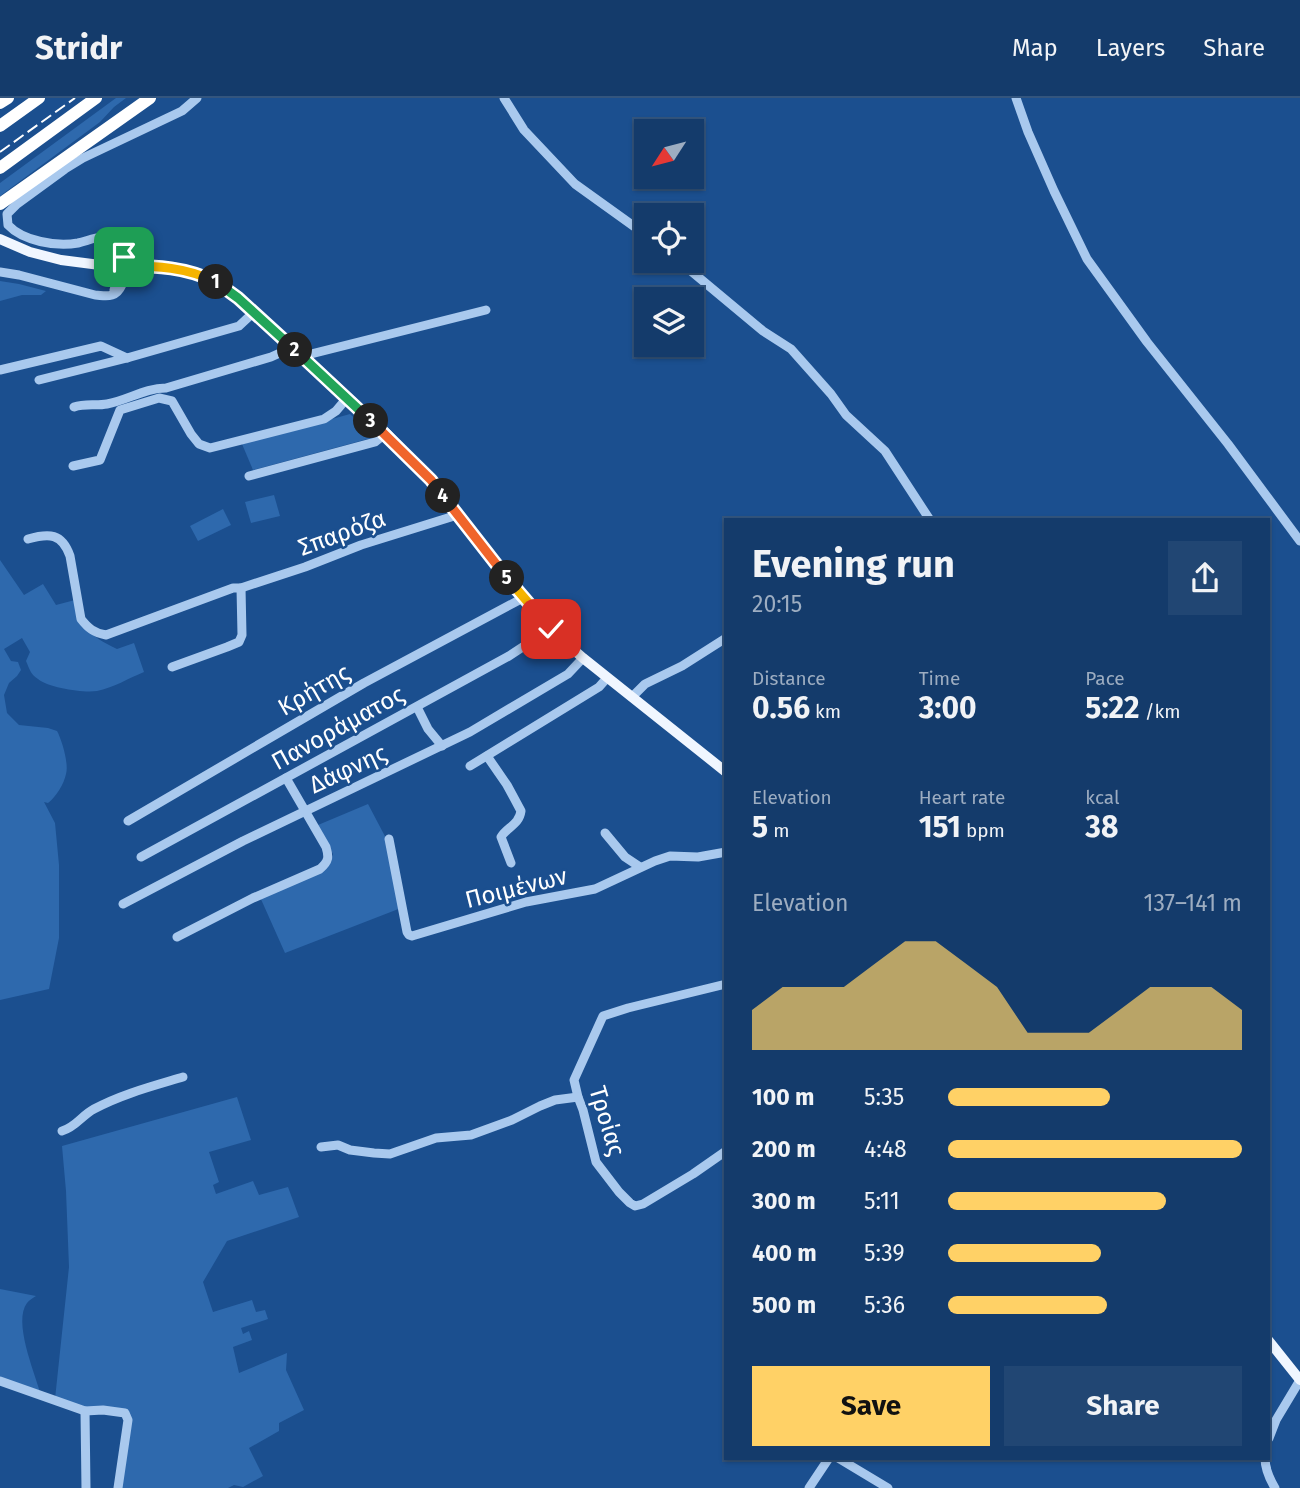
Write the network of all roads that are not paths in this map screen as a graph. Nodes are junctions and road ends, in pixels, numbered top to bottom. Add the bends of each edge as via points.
1 (8, 98) edge
2 (39, 98) edge
3 (96, 98) edge
4 (150, 98) edge
5 (197, 98) edge
6 (505, 98) edge
7 (1016, 98) edge
8 (0, 103) edge
9 (0, 127) edge
10 (0, 168) edge
11 (0, 204) edge
12 (634, 226) edge
13 (0, 239) edge
14 (120, 266) junction
15 (0, 272) edge
16 (693, 273) edge
17 (486, 310) dead end
18 (254, 312) junction
19 (293, 348) junction
20 (303, 356) junction
21 (127, 358) junction
22 (0, 370) edge
23 (39, 380) dead end
24 (347, 398) junction
25 (74, 407) dead end
26 (386, 433) junction
27 (73, 466) dead end
28 (249, 476) dead end
29 (457, 513) junction
30 (929, 518) edge
31 (28, 539) dead end
32 (1300, 541) edge
33 (241, 588) junction
34 (523, 598) junction
35 (551, 629) junction
36 (724, 639) edge
37 (583, 659) junction
38 (172, 667) dead end
39 (607, 678) junction
40 (632, 697) junction
41 (417, 707) junction
42 (442, 746) junction
43 (487, 756) junction
44 (470, 766) dead end
45 (724, 770) edge
46 (286, 778) junction
47 (305, 811) junction
48 (128, 821) dead end
49 (606, 833) dead end
50 (389, 839) dead end
51 (724, 852) edge
52 (141, 857) dead end
53 (511, 863) dead end
54 (640, 867) junction
55 (123, 904) dead end
56 (177, 937) dead end
57 (724, 984) edge
58 (183, 1077) dead end
59 (578, 1097) junction
60 (62, 1131) dead end
61 (321, 1147) dead end
62 (724, 1152) edge
63 (1271, 1349) edge
64 (1300, 1380) edge
65 (0, 1381) edge
66 (85, 1411) junction
67 (1270, 1436) edge
68 (828, 1460) edge
69 (841, 1460) edge
70 (1265, 1460) edge
71 (86, 1488) edge
72 (118, 1488) edge
73 (809, 1488) edge
74 (888, 1488) edge
75 (1275, 1488) edge

1 - 8 highway
2 - 9 highway
3 - 10 highway
4 - 11 highway
5 - 14 street via 182,111 65,169 6,217 18,233 56,244 112,237
6 - 12 street via 524,130 575,184
7 - 32 street via 1073,233 1096,273
13 - 14 main road via 51,258
14 - 15 street via 115,289 107,296
14 - 18 main road via 160,266 194,273 223,286
16 - 30 street via 791,349 846,415 885,451
17 - 20 street
18 - 19 main road
18 - 21 street via 239,326
19 - 20 main road
19 - 25 street via 108,404
20 - 24 main road
21 - 22 street via 101,346
21 - 23 street
24 - 26 main road
24 - 27 street via 324,419 211,448 199,444 172,401 159,398 120,410 100,460
26 - 28 street via 375,442
26 - 29 main road
29 - 33 street, Σπαρόζα
29 - 34 main road
31 - 33 street, Σπαρόζα via 51,535 67,547 81,619 98,634
33 - 38 street via 239,642
34 - 35 main road
34 - 48 street, Κρήτης via 364,683
35 - 37 main road
35 - 41 street, Πανοράματος
36 - 40 street via 645,684
37 - 39 main road
37 - 42 street, Δάφνης via 568,674
39 - 40 main road
39 - 43 street
40 - 45 main road
41 - 42 street
41 - 46 street, Πανοράματος
42 - 47 street, Δάφνης
43 - 44 street
43 - 53 street via 521,811 501,837
46 - 47 street
46 - 52 street, Πανοράματος
47 - 55 street, Δάφνης
47 - 56 street via 326,847 327,863
49 - 54 street via 625,857
50 - 54 street, Ποιμένων via 407,932 412,936 526,902 595,889
51 - 54 street, Ποιμένων via 670,856
57 - 59 street, Τροίας via 603,1016 574,1080
58 - 60 street via 117,1098
59 - 61 street via 555,1100 471,1135 436,1138 390,1154 338,1145
59 - 62 street, Τροίας via 596,1162 635,1206
63 - 64 main road
64 - 67 street
65 - 66 street
66 - 71 street
66 - 72 street via 125,1413 128,1420
68 - 73 street
69 - 74 street
70 - 75 street

